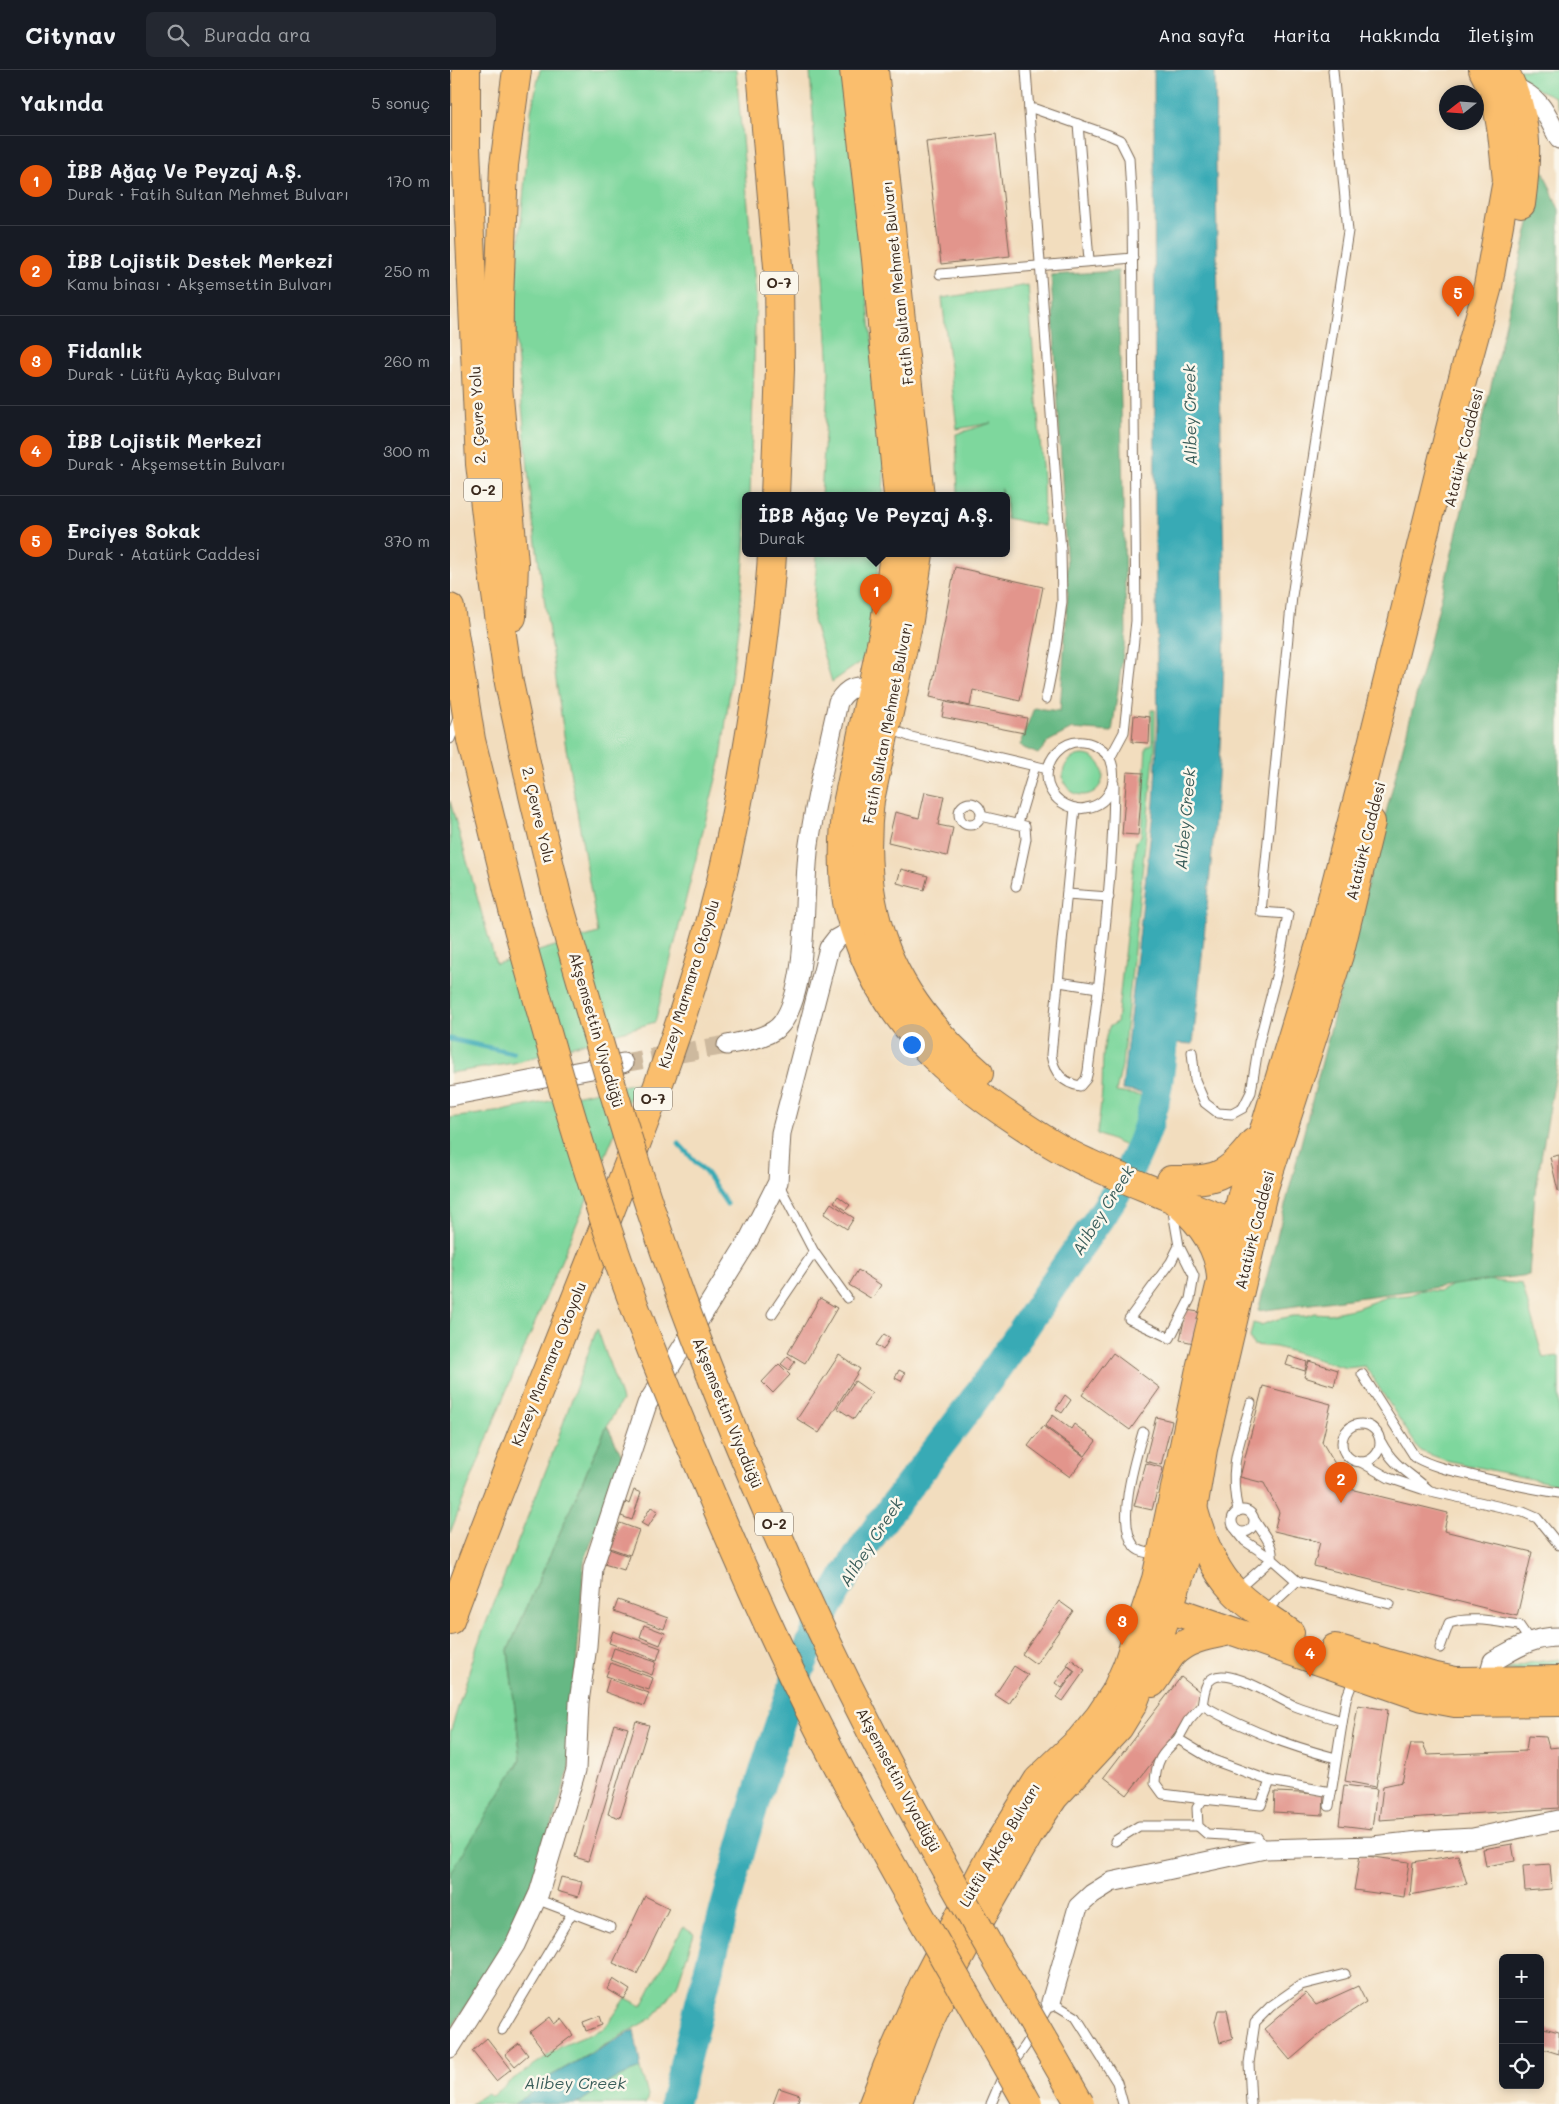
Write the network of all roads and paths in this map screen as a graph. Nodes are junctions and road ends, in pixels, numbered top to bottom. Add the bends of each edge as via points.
1 (466, 70) edge
2 (517, 70) edge
3 (761, 70) edge
4 (854, 70) edge
5 (874, 70) edge
6 (1026, 70) edge
7 (1333, 70) edge
8 (1499, 80) edge
9 (1029, 109) junction
10 (1078, 124) junction
11 (1559, 139) edge
12 (1133, 258) junction
13 (1089, 260) junction
14 (1040, 264) junction
15 (940, 274) dead end
16 (775, 492) edge
17 (898, 492) edge
18 (920, 492) edge
19 (772, 557) edge
20 (894, 557) edge
21 (918, 557) edge
22 (450, 608) edge
23 (450, 669) edge
24 (509, 683) junction
25 (883, 690) junction
26 (1046, 699) dead end
27 (465, 700) junction
28 (875, 725) junction
29 (450, 739) edge
30 (1110, 758) junction
31 (1035, 766) junction
32 (1048, 769) junction
33 (1114, 780) junction
34 (1075, 808) junction
35 (981, 816) dead end
36 (1018, 823) junction
37 (1016, 886) dead end
38 (1067, 894) junction
39 (1109, 897) junction
40 (559, 904) joint
41 (854, 929) junction
42 (1059, 982) junction
43 (1098, 988) junction
44 (781, 1025) junction
45 (806, 1036) junction
46 (727, 1045) tunnel mouth
47 (1192, 1052) dead end
48 (623, 1063) tunnel mouth
49 (450, 1096) edge
50 (1265, 1127) junction
51 (1088, 1154) junction
52 (778, 1182) junction
53 (1166, 1184) junction
54 (1244, 1215) junction
55 (1179, 1246) junction
56 (814, 1252) junction
57 (1231, 1279) junction
58 (847, 1298) dead end
59 (772, 1314) dead end
60 (1362, 1374) dead end
61 (1251, 1403) dead end
62 (1142, 1432) dead end
63 (1380, 1442) junction
64 (1360, 1462) junction
65 (1430, 1490) junction
66 (1559, 1493) edge
67 (1192, 1504) junction
68 (1238, 1511) junction
69 (1255, 1521) junction
70 (1237, 1531) junction
71 (1559, 1545) edge
72 (1162, 1555) junction
73 (1272, 1559) junction
74 (1297, 1581) junction
75 (1235, 1592) junction
76 (1161, 1599) junction
77 (1390, 1604) dead end
78 (1262, 1613) junction
79 (450, 1620) edge
80 (1232, 1631) junction
81 (1290, 1633) junction
82 (1559, 1637) edge
83 (1530, 1641) junction
84 (1440, 1648) dead end
85 (1356, 1674) junction
86 (1559, 1680) edge
87 (1487, 1693) junction
88 (1559, 1702) edge
89 (1133, 1704) junction
90 (1202, 1705) junction
91 (1342, 1721) junction
92 (1178, 1739) junction
93 (1336, 1758) junction
94 (1270, 1781) junction
95 (1331, 1792) junction
96 (1203, 1798) junction
97 (1328, 1806) dead end
98 (1559, 1820) edge
99 (1198, 1826) junction
100 (1115, 1841) dead end
101 (1265, 1849) junction
102 (536, 1899) junction
103 (572, 1913) junction
104 (610, 1927) dead end
105 (1345, 1974) dead end
106 (1051, 2002) junction
107 (502, 2030) dead end
108 (450, 2048) edge
109 (874, 2104) edge
110 (897, 2104) edge
111 (991, 2104) edge
112 (1028, 2104) edge
113 (1080, 2104) edge
114 (1123, 2104) edge
115 (1251, 2104) edge

1 - 24 main road, 2. Çevre Yolu / O-2 via 466,147 480,464
2 - 24 main road via 500,224 498,386 514,564
3 - 16 main road, O-7 via 779,278 780,369
4 - 17 main road, Fatih Sultan Mehmet Bulvarı
5 - 18 main road, Fatih Sultan Mehmet Bulvarı
6 - 9 lane
7 - 47 lane via 1348,231 1292,596 1261,912 1288,914 1250,1092 1243,1108 1232,1114 1218,1113 1205,1104 1195,1080
8 - 11 street via 1541,104
8 - 50 main road, Atatürk Caddesi via 1507,180 1488,286 1323,931
8 - 54 main road, Atatürk Caddesi via 1525,129 1523,187 1514,246 1339,955
9 - 10 lane
9 - 14 lane
10 - 12 lane via 1120,140 1126,149
10 - 13 lane
12 - 13 lane
12 - 30 lane via 1136,621 1124,732
13 - 14 lane
14 - 15 lane
14 - 26 lane via 1062,602
19 - 79 main road, Kuzey Marmara Otoyolu / O-7 via 770,594 736,814 721,883 686,1004 642,1132
20 - 25 main road, Fatih Sultan Mehmet Bulvarı
21 - 25 main road, Fatih Sultan Mehmet Bulvarı via 909,620
22 - 27 main road
23 - 27 main road
24 - 40 main road, 2. Çevre Yolu / O-2
25 - 28 main road, Fatih Sultan Mehmet Bulvarı
25 - 44 street via 855,686 838,702 809,845 800,974 791,1009
27 - 29 lane
27 - 112 main road, bridge via 491,826 581,1147 635,1309 663,1379 747,1578 820,1732 886,1856
28 - 31 lane via 911,737
28 - 41 main road, Fatih Sultan Mehmet Bulvarı via 846,804 843,865
28 - 51 main road, Fatih Sultan Mehmet Bulvarı via 866,829 867,862 870,897 892,966 935,1032 958,1055
30 - 32 lane via 1092,743 1080,741 1059,749
30 - 33 lane
31 - 32 lane
31 - 36 lane
32 - 34 lane via 1048,780 1054,794 1065,805
33 - 34 lane via 1111,790 1096,805 1086,809
33 - 39 lane
34 - 38 lane
35 - 36 lane
36 - 37 lane via 1025,826 1026,839
38 - 39 lane
38 - 42 lane
39 - 43 lane
40 - 113 main road, Akşemsettin Viyadüğü / O-2, bridge via 609,1076 673,1273 700,1348 787,1555 874,1736 940,1860
41 - 45 street via 836,939 828,948
41 - 51 main road, Fatih Sultan Mehmet Bulvarı via 872,974 887,1000 936,1061 1035,1134
42 - 43 lane
42 - 43 lane via 1051,1055 1058,1075 1073,1085 1080,1086 1086,1079
44 - 45 street via 790,1033
44 - 46 street via 758,1037
45 - 52 street via 781,1133
48 - 49 street
50 - 53 main road via 1241,1160 1224,1174
50 - 54 main road, Atatürk Caddesi via 1248,1171
51 - 53 main road, Fatih Sultan Mehmet Bulvarı
52 - 56 lane
52 - 102 street via 748,1241 647,1404 593,1568 579,1702 576,1770
53 - 54 main road, Fatih Sultan Mehmet Bulvarı
53 - 55 lane
53 - 57 main road via 1209,1239
54 - 57 main road, Atatürk Caddesi
55 - 55 lane via 1194,1276 1190,1299 1170,1338 1129,1319
56 - 58 lane
56 - 59 lane
57 - 67 main road, Atatürk Caddesi via 1220,1368
57 - 72 main road, Atatürk Caddesi via 1200,1369
60 - 66 lane via 1415,1457 1465,1474
61 - 68 lane via 1233,1468 1233,1490
62 - 72 lane via 1126,1496 1129,1534 1134,1547
63 - 64 lane via 1377,1454
63 - 64 lane via 1371,1426 1359,1424 1348,1429 1342,1440 1345,1452
63 - 65 lane via 1397,1465
64 - 65 lane via 1389,1478
65 - 71 lane via 1523,1512 1537,1518
67 - 75 main road via 1210,1557
67 - 76 main road, Atatürk Caddesi via 1184,1563
68 - 69 lane via 1249,1511
68 - 70 lane via 1232,1521
69 - 70 lane via 1247,1532
69 - 73 lane via 1270,1546
70 - 73 lane via 1245,1541
72 - 76 main road, Atatürk Caddesi
73 - 74 lane
73 - 75 lane
74 - 77 lane
74 - 78 lane
75 - 78 main road
76 - 80 main road
76 - 81 main road
76 - 89 main road, Lütfü Aykaç Bulvarı
76 - 109 main road, Lütfü Aykaç Bulvarı via 1100,1717 1038,1780 989,1859 911,2011
78 - 81 main road
80 - 85 main road
80 - 89 main road via 1203,1636 1182,1645
81 - 87 main road
82 - 83 street
83 - 84 lane via 1518,1625 1458,1620 1449,1623
83 - 87 street via 1493,1661
85 - 87 main road via 1423,1697 1455,1703
85 - 91 lane
86 - 87 main road
87 - 88 main road
89 - 110 main road, Lütfü Aykaç Bulvarı via 1098,1751 1064,1785 1031,1831 957,1962 924,2033
90 - 91 lane via 1211,1678 1223,1674 1295,1706
90 - 92 lane
90 - 93 lane via 1235,1724
91 - 93 lane
92 - 94 lane via 1213,1760
92 - 96 lane via 1164,1751 1156,1767 1155,1783 1163,1794
93 - 95 lane
94 - 95 lane
94 - 96 lane via 1261,1805
95 - 97 lane
96 - 99 lane via 1197,1808
98 - 101 street via 1473,1838 1373,1846
99 - 100 lane via 1139,1826
99 - 101 lane via 1208,1834 1257,1837
101 - 106 street via 1111,1882 1092,1894 1078,1907
102 - 103 lane
102 - 108 street via 515,1945
103 - 104 lane
103 - 107 lane
105 - 115 lane via 1301,1985 1255,2022 1249,2063
106 - 111 lane via 1026,2046 1002,2078
106 - 114 lane via 1076,2017 1117,2082

